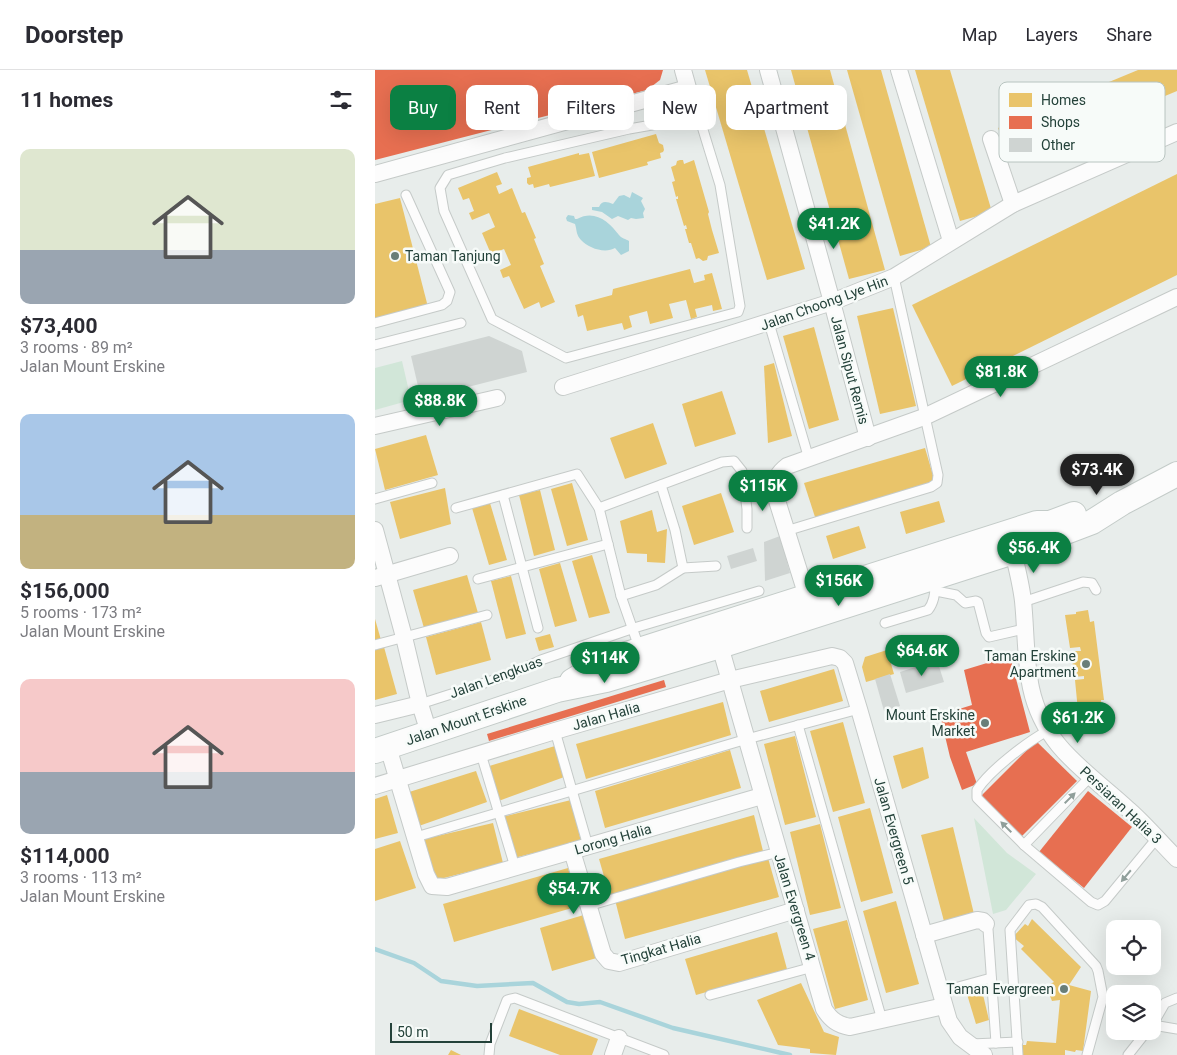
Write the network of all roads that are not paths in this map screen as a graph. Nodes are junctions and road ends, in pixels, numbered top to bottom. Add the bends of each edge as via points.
1 (683, 70) edge
2 (767, 70) edge
3 (899, 70) edge
4 (687, 85) edge
5 (644, 100) edge
6 (700, 120) joint
7 (1177, 132) edge
8 (1165, 137) edge
9 (991, 139) dead end
10 (1109, 162) edge
11 (375, 174) edge
12 (405, 195) dead end
13 (1013, 204) junction
14 (951, 241) junction
15 (894, 277) junction
16 (1177, 297) edge
17 (832, 302) junction
18 (375, 323) edge
19 (461, 323) dead end
20 (769, 323) junction
21 (375, 345) edge
22 (563, 386) dead end
23 (497, 398) dead end
24 (924, 417) junction
25 (375, 426) edge
26 (868, 438) junction
27 (809, 459) junction
28 (1177, 474) edge
29 (432, 483) dead end
30 (661, 485) junction
31 (503, 495) junction
32 (375, 499) edge
33 (1122, 503) junction
34 (455, 508) dead end
35 (599, 508) junction
36 (1050, 523) junction
37 (747, 528) dead end
38 (375, 530) edge
39 (786, 531) junction
40 (608, 544) junction
41 (1013, 552) junction
42 (450, 556) dead end
43 (903, 565) junction
44 (716, 566) dead end
45 (522, 567) junction
46 (683, 568) junction
47 (381, 576) edge
48 (479, 579) dead end
49 (932, 579) junction
50 (1097, 590) dead end
51 (621, 596) junction
52 (763, 601) junction
53 (1023, 602) junction
54 (810, 607) junction
55 (487, 615) dead end
56 (885, 623) dead end
57 (538, 628) dead end
58 (634, 628) junction
59 (1024, 629) junction
60 (404, 637) junction
61 (375, 645) edge
62 (720, 646) junction
63 (840, 658) joint
64 (643, 659) junction
65 (730, 680) junction
66 (420, 704) junction
67 (859, 709) junction
68 (375, 716) edge
69 (798, 725) junction
70 (555, 731) junction
71 (1047, 731) junction
72 (429, 734) junction
73 (747, 739) junction
74 (381, 749) edge
75 (481, 754) junction
76 (1091, 776) junction
77 (398, 780) junction
78 (375, 786) edge
79 (572, 791) junction
80 (762, 796) junction
81 (499, 812) junction
82 (415, 837) junction
83 (1157, 838) junction
84 (1024, 845) junction
85 (588, 846) junction
86 (572, 851) junction
87 (779, 852) junction
88 (1177, 859) edge
89 (515, 867) junction
90 (588, 906) junction
91 (796, 910) junction
92 (986, 924) joint
93 (924, 935) junction
94 (813, 967) junction
95 (991, 978) junction
96 (710, 996) dead end
97 (1177, 998) edge
98 (942, 999) junction
99 (1161, 1010) edge
100 (882, 1020) junction
101 (1161, 1026) edge
102 (1177, 1029) edge
103 (619, 1038) junction
104 (1140, 1040) edge
105 (1018, 1042) junction
106 (996, 1043) junction
107 (970, 1044) junction
108 (489, 1055) edge
109 (613, 1055) edge
110 (663, 1055) edge
111 (984, 1055) edge
112 (1018, 1055) edge
113 (1087, 1055) edge
114 (1128, 1055) edge

1 - 4 street
2 - 17 street, Jalan Siput Remis
3 - 14 street
5 - 11 street
6 - 6 lane via 629,129 448,175 440,188 444,211 492,319 566,358 738,312 740,306 719,185
7 - 8 street, Jalan Choong Lye Hin
9 - 13 street
10 - 13 street, Jalan Choong Lye Hin
12 - 18 lane via 450,292 442,305
13 - 14 street, Jalan Choong Lye Hin
14 - 15 street, Jalan Choong Lye Hin
15 - 17 street, Jalan Choong Lye Hin
15 - 24 lane
16 - 24 street
17 - 20 street, Jalan Choong Lye Hin
17 - 26 street, Jalan Siput Remis
19 - 21 lane
20 - 22 street, Jalan Choong Lye Hin
20 - 27 lane
23 - 25 street
24 - 26 street
24 - 39 lane via 939,475 935,485
26 - 27 street
27 - 39 street via 787,466 775,480 774,491
28 - 33 main road, Jalan Mount Erskine
29 - 32 lane
30 - 35 lane
30 - 37 lane via 722,462 734,461 742,471
30 - 46 lane
31 - 34 lane
31 - 35 lane via 577,474
31 - 45 lane
33 - 36 main road, Jalan Mount Erskine via 1091,508
33 - 41 main road, Jalan Mount Erskine via 1092,522
35 - 40 lane
36 - 41 main road via 1016,540
36 - 43 main road, Jalan Mount Erskine via 1037,523
38 - 47 street
39 - 54 street
40 - 45 lane
40 - 51 lane
41 - 49 main road, Jalan Mount Erskine via 1008,548 991,548
41 - 53 street, Persiaran Halia 3
42 - 47 street
43 - 49 main road
43 - 54 main road, Jalan Mount Erskine
44 - 46 lane
45 - 48 lane
45 - 57 lane
46 - 51 lane via 655,585
47 - 60 street
49 - 54 main road, Jalan Mount Erskine
49 - 56 lane via 932,605 928,610
49 - 59 lane via 965,603 978,602 989,637
50 - 53 lane via 1092,583 1083,582
51 - 58 lane
52 - 54 main road, Jalan Mount Erskine
52 - 58 lane, Jalan Lengkuas
52 - 62 main road via 761,622 726,634
52 - 64 main road, Jalan Mount Erskine
53 - 59 street, Persiaran Halia 3
54 - 62 main road, Jalan Mount Erskine
55 - 60 lane
58 - 64 lane
58 - 66 lane, Jalan Lengkuas
59 - 71 street, Persiaran Halia 3 via 1031,688
60 - 61 lane
60 - 66 street
62 - 64 main road via 707,638
62 - 65 street, Jalan Evergreen 4
63 - 65 street, Jalan Halia via 832,656
63 - 67 street, Jalan Evergreen 5 via 845,663
64 - 72 main road, Jalan Mount Erskine via 605,661 557,690
65 - 70 street, Jalan Halia
65 - 73 street, Jalan Evergreen 4
66 - 68 street, Jalan Lengkuas
66 - 72 street
67 - 69 lane
67 - 93 street, Jalan Evergreen 5
69 - 73 lane
69 - 100 lane
70 - 75 street, Jalan Halia
70 - 79 lane
71 - 76 street, Persiaran Halia 3 via 1068,757
84 -> 71 lane via 977,798 977,790 1028,742
72 - 74 main road, Jalan Mount Erskine
73 - 79 lane
73 - 80 street, Jalan Evergreen 4
74 - 77 street, Lorong Halia
75 - 77 street, Jalan Halia
75 - 81 lane
76 - 83 street, Persiaran Halia 3
84 -> 76 lane
77 - 78 street, Jalan Halia
77 - 82 street, Lorong Halia
79 - 81 lane
79 - 85 lane
80 - 85 street, Lorong Halia
80 - 87 street, Jalan Evergreen 4
81 - 82 lane
81 - 89 lane
82 - 89 street, Lorong Halia via 433,886 447,887
83 -> 84 lane via 1105,901 1098,905
83 - 88 street, Persiaran Halia 3
85 - 86 street, Lorong Halia
86 - 89 street, Lorong Halia
86 - 90 street, Tingkat Halia
87 - 90 lane
87 - 91 street, Jalan Evergreen 4
90 - 91 street, Tingkat Halia via 603,954 609,961 619,963
91 - 94 street, Jalan Evergreen 4
92 - 93 street via 977,920
92 - 95 lane
93 - 98 street, Jalan Evergreen 5
94 - 96 lane
94 - 100 street, Jalan Evergreen 4 via 824,1009 837,1024 850,1028
95 - 98 lane
95 - 106 lane
97 - 99 lane via 1165,1003
98 - 100 street, Jalan Evergreen 4
98 - 107 street, Jalan Evergreen 5 via 955,1033
101 - 102 lane
103 - 108 lane via 518,999 509,999 490,1044
103 - 109 street
103 - 110 lane
104 - 114 lane
105 - 106 lane
105 - 112 lane
105 - 113 lane via 1010,930 1029,905 1036,904 1098,971 1103,998
106 - 107 lane
107 - 111 street, Jalan Evergreen 5

